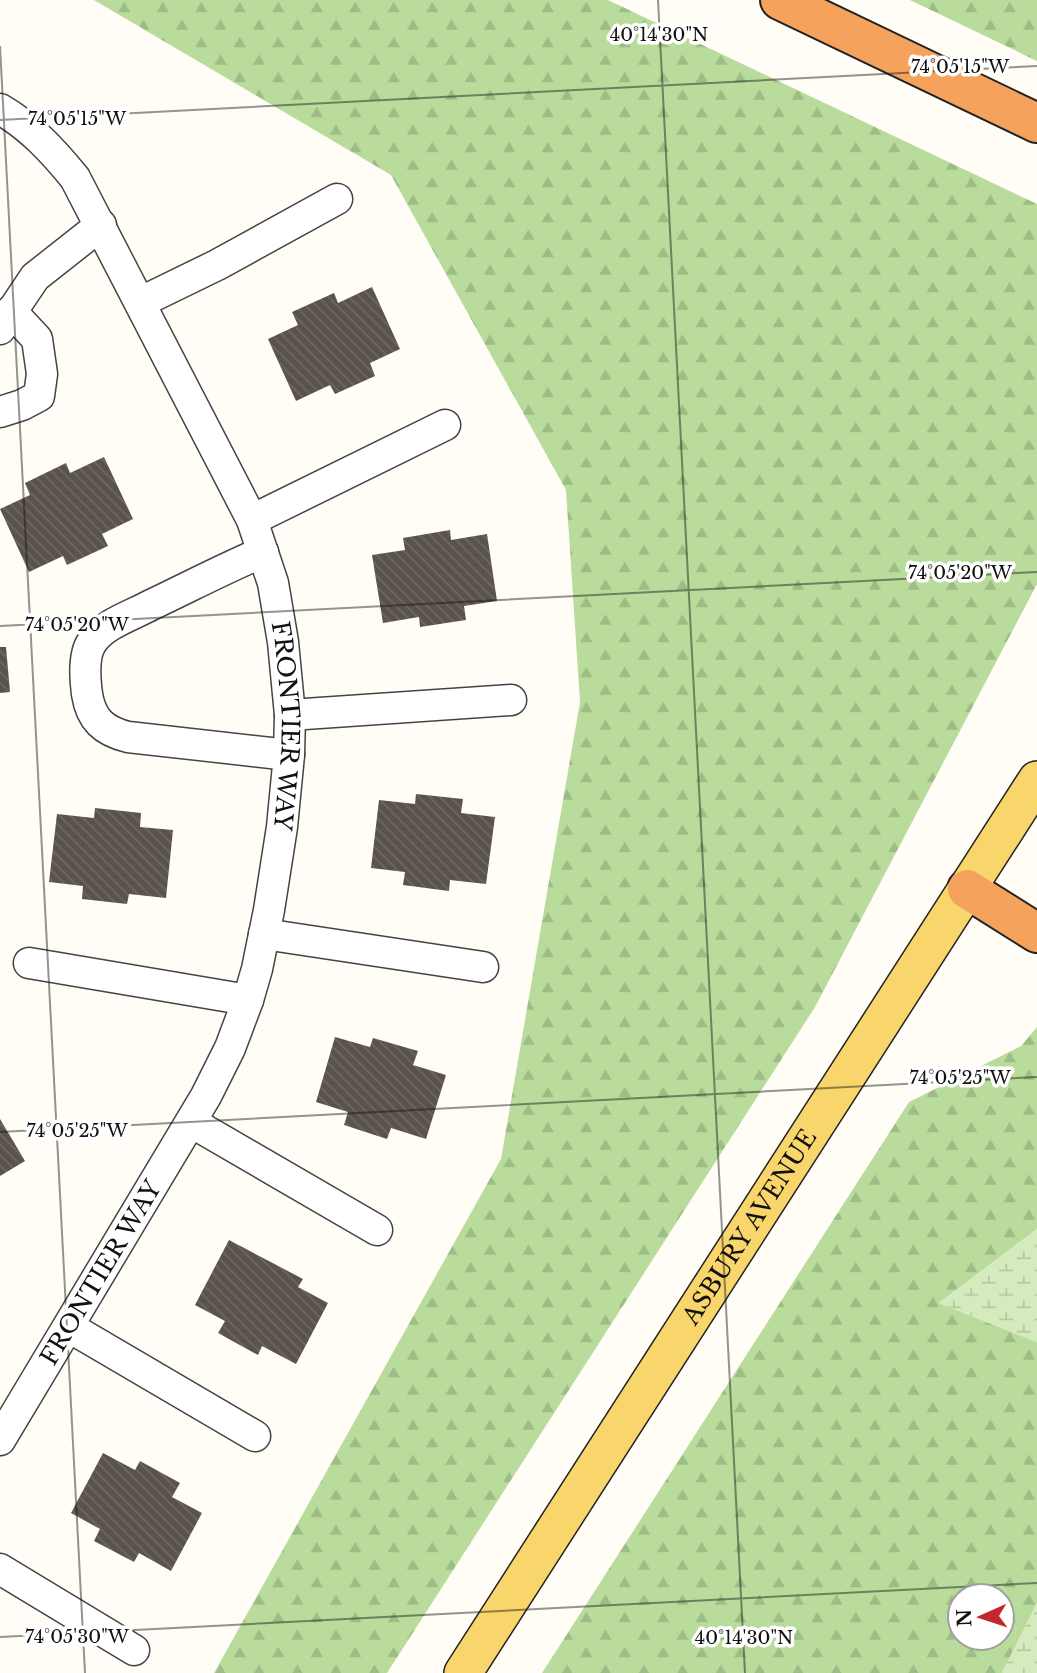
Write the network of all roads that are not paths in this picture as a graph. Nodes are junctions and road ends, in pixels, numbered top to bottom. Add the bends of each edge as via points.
1 (780, 0) edge
2 (0, 109) edge
3 (1037, 123) edge
4 (337, 199) dead end
5 (101, 225) junction
6 (141, 302) junction
7 (5, 320) edge
8 (0, 412) edge
9 (445, 425) dead end
10 (252, 520) junction
11 (264, 552) junction
12 (511, 700) dead end
13 (290, 715) junction
14 (289, 755) junction
15 (1037, 780) edge
16 (967, 889) junction
17 (1037, 933) edge
18 (264, 934) junction
19 (29, 963) dead end
20 (483, 967) dead end
21 (247, 1000) junction
22 (191, 1122) junction
23 (377, 1230) dead end
24 (69, 1327) junction
25 (255, 1436) dead end
26 (0, 1440) edge
27 (0, 1569) edge
28 (134, 1650) dead end
29 (463, 1673) edge

1 - 3 highway
2 - 5 street, FRONTIER WAY via 46,144 75,178
4 - 6 street
5 - 6 street, FRONTIER WAY
5 - 7 street via 35,277
6 - 10 street, FRONTIER WAY
7 - 8 street via 37,339 42,374 39,396
9 - 10 street
10 - 11 street, FRONTIER WAY
11 - 13 street, FRONTIER WAY via 283,642
11 - 14 street via 115,624 93,640 88,650 88,697 92,715 114,734
12 - 13 street
13 - 14 street, FRONTIER WAY
14 - 18 street, FRONTIER WAY
15 - 16 main road, ASBURY AVENUE
16 - 17 highway
16 - 29 main road, ASBURY AVENUE
18 - 20 street
18 - 21 street, FRONTIER WAY
19 - 21 street
21 - 22 street, FRONTIER WAY via 230,1048
22 - 23 street
22 - 24 street, FRONTIER WAY
24 - 25 street
24 - 26 street, FRONTIER WAY
27 - 28 street

